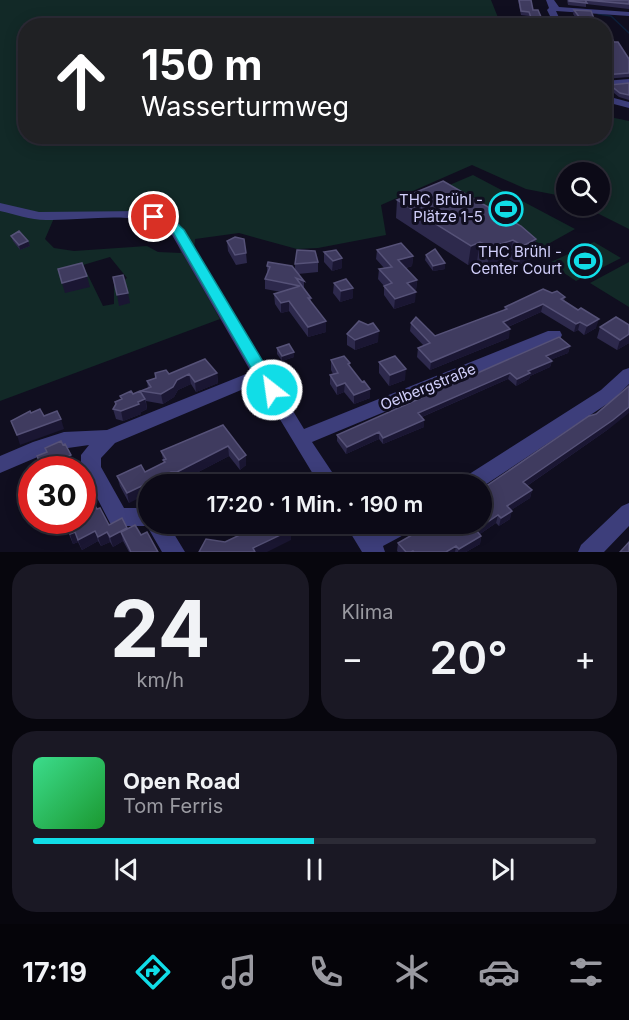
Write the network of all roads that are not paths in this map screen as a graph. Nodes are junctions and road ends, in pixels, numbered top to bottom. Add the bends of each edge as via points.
1 (552, 4) edge
2 (629, 14) edge
3 (555, 18) edge
4 (629, 82) edge
5 (612, 83) edge
6 (612, 101) edge
7 (629, 105) edge
8 (0, 207) edge
9 (554, 335) dead end
10 (262, 374) junction
11 (629, 374) edge
12 (108, 438) junction
13 (300, 439) junction
14 (0, 465) edge
15 (323, 474) edge
16 (485, 474) edge
17 (629, 512) edge
18 (138, 517) edge
19 (163, 534) edge
20 (363, 534) edge
21 (390, 534) edge
22 (372, 548) edge
23 (174, 552) edge
24 (589, 552) edge

1 - 2 street
1 - 3 street
4 - 5 street
6 - 7 street
8 - 10 street via 43,216 154,217 173,225
9 - 13 street, Oelbergstraße
10 - 12 street
10 - 13 street
11 - 16 street via 607,395
12 - 14 street via 68,437
12 - 18 street via 91,455 91,467 118,518
13 - 15 street
17 - 24 street
19 - 23 street
20 - 22 street
21 - 22 street

